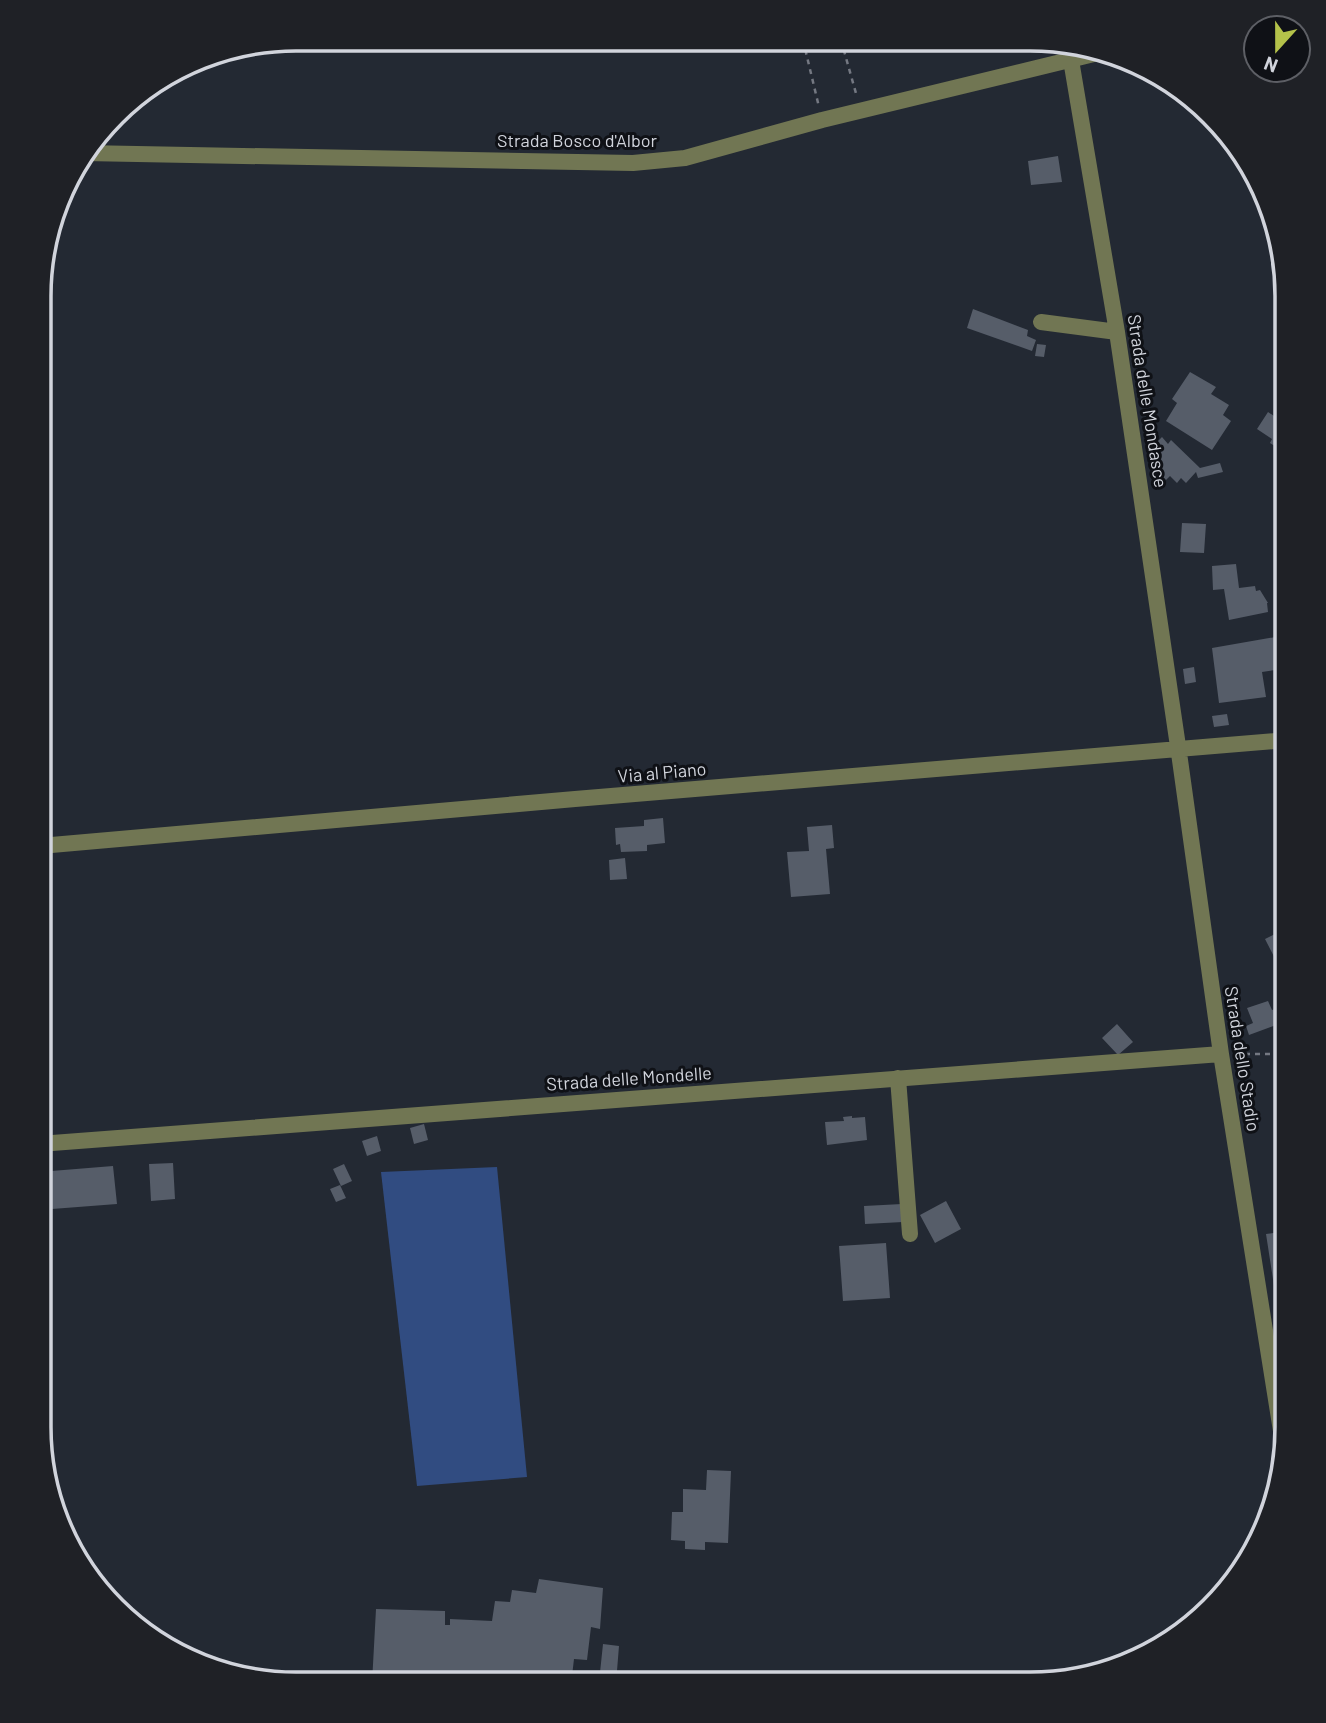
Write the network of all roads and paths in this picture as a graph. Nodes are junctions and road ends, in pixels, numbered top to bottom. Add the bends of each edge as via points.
1 (806, 51) edge
2 (844, 51) edge
3 (1083, 57) edge
4 (1070, 60) junction
5 (860, 111) junction
6 (822, 120) junction
7 (97, 153) edge
8 (1041, 322) dead end
9 (1117, 332) junction
10 (1275, 741) edge
11 (1178, 749) junction
12 (51, 845) edge
13 (1221, 1054) junction
14 (1275, 1054) edge
15 (898, 1078) junction
16 (51, 1143) edge
17 (910, 1234) dead end
18 (1275, 1393) edge

1 - 6 path
2 - 5 path
3 - 4 street, Strada Bosco d'Albor
4 - 5 street, Strada Bosco d'Albor
4 - 9 street, Strada delle Mondasce
5 - 6 street, Strada Bosco d'Albor
6 - 7 street, Strada Bosco d'Albor via 685,158 633,163
8 - 9 street
9 - 11 street, Strada delle Mondasce
10 - 11 street, Via al Piano
11 - 12 street, Via al Piano
11 - 13 street, Strada dello Stadio
13 - 14 path
13 - 15 street, Strada delle Mondelle
13 - 18 street, Strada dello Stadio
15 - 16 street, Strada delle Mondelle
15 - 17 street

